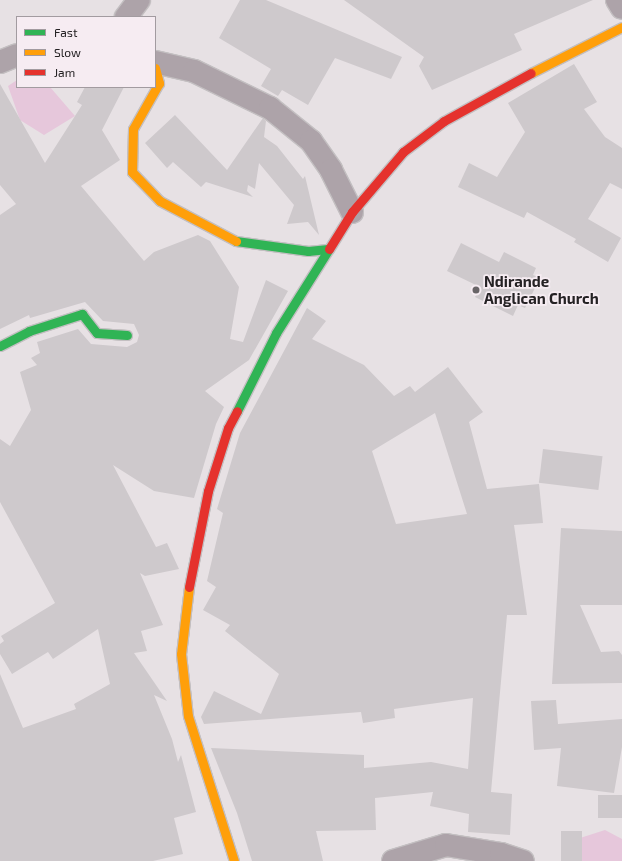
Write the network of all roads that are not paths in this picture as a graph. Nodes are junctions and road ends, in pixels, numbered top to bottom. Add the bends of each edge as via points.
1 (139, 0) edge
2 (617, 0) edge
3 (622, 8) edge
4 (127, 16) edge
5 (622, 27) edge
6 (16, 55) edge
7 (0, 62) edge
8 (156, 62) edge
9 (156, 72) edge
10 (352, 212) junction
11 (328, 249) junction
12 (127, 335) dead end
13 (0, 346) edge
14 (234, 861) edge
15 (393, 861) edge
16 (523, 861) edge

1 - 4 street
2 - 3 street
5 - 10 street via 572,50 444,121 403,152
6 - 7 street
8 - 10 street via 194,71 270,108 311,141 331,170
9 - 11 street via 159,83 133,129 132,172 160,201 238,242 308,251
10 - 11 street
11 - 14 street via 276,333 228,428 208,491 189,589 181,654 188,716
12 - 13 street via 97,333 82,314 29,331
15 - 16 street via 446,845 501,854

